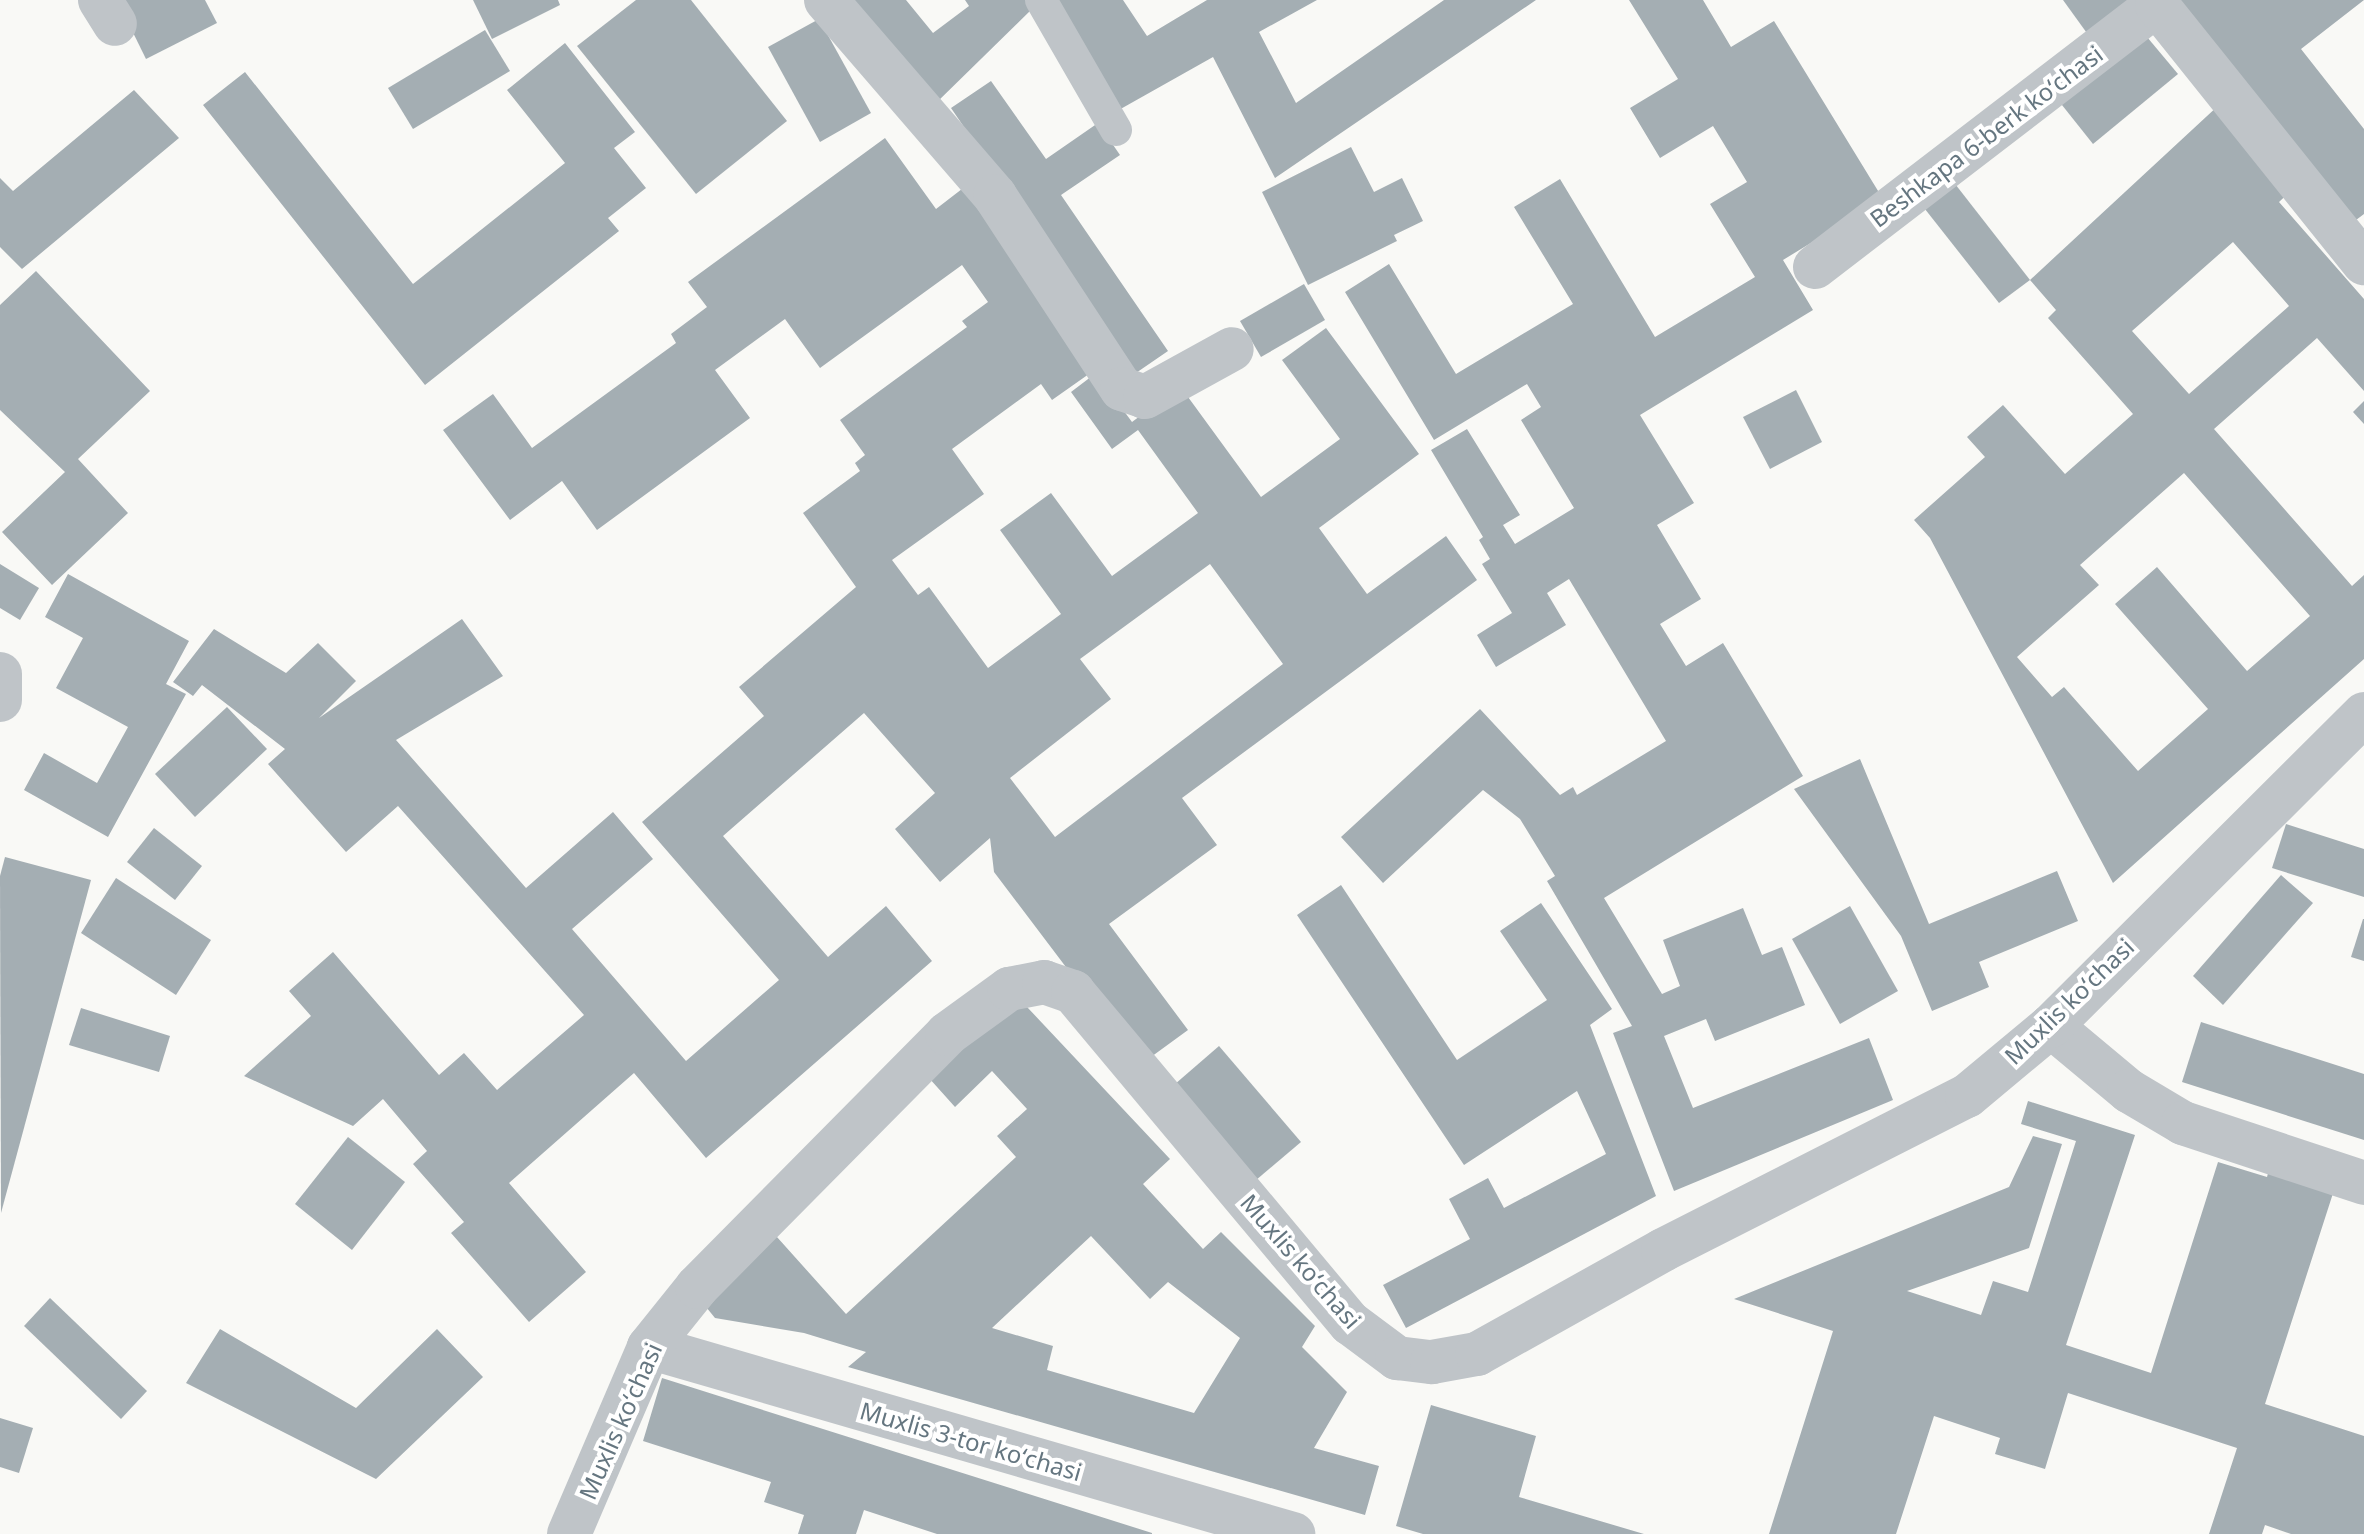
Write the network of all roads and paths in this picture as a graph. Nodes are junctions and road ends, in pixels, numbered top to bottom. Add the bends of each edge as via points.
1 (826, 0) edge
2 (1041, 0) edge
3 (2156, 3) edge
4 (1116, 130) dead end
5 (2364, 263) edge
6 (1815, 267) dead end
7 (1232, 349) dead end
8 (0, 674) edge
9 (0, 700) edge
10 (2364, 714) edge
11 (2051, 1026) junction
12 (2364, 1183) edge
13 (649, 1347) junction
14 (569, 1534) edge
15 (1293, 1534) edge

1 - 7 street via 995,196 1122,389 1145,397
2 - 4 lane
3 - 5 street, Beshkapa 6-berk koʻchasi
3 - 6 street, Beshkapa 6-berk koʻchasi
8 - 9 street
10 - 11 street, Muxlis koʻchasi
11 - 12 street via 2129,1091 2183,1123
11 - 13 street, Muxlis koʻchasi via 1967,1096 1663,1250 1477,1354 1432,1362 1397,1358 1350,1323 1073,992 1044,982 1009,989 947,1034 697,1287
13 - 14 street, Muxlis koʻchasi
13 - 15 street, Muxlis 3-tor koʻchasi

